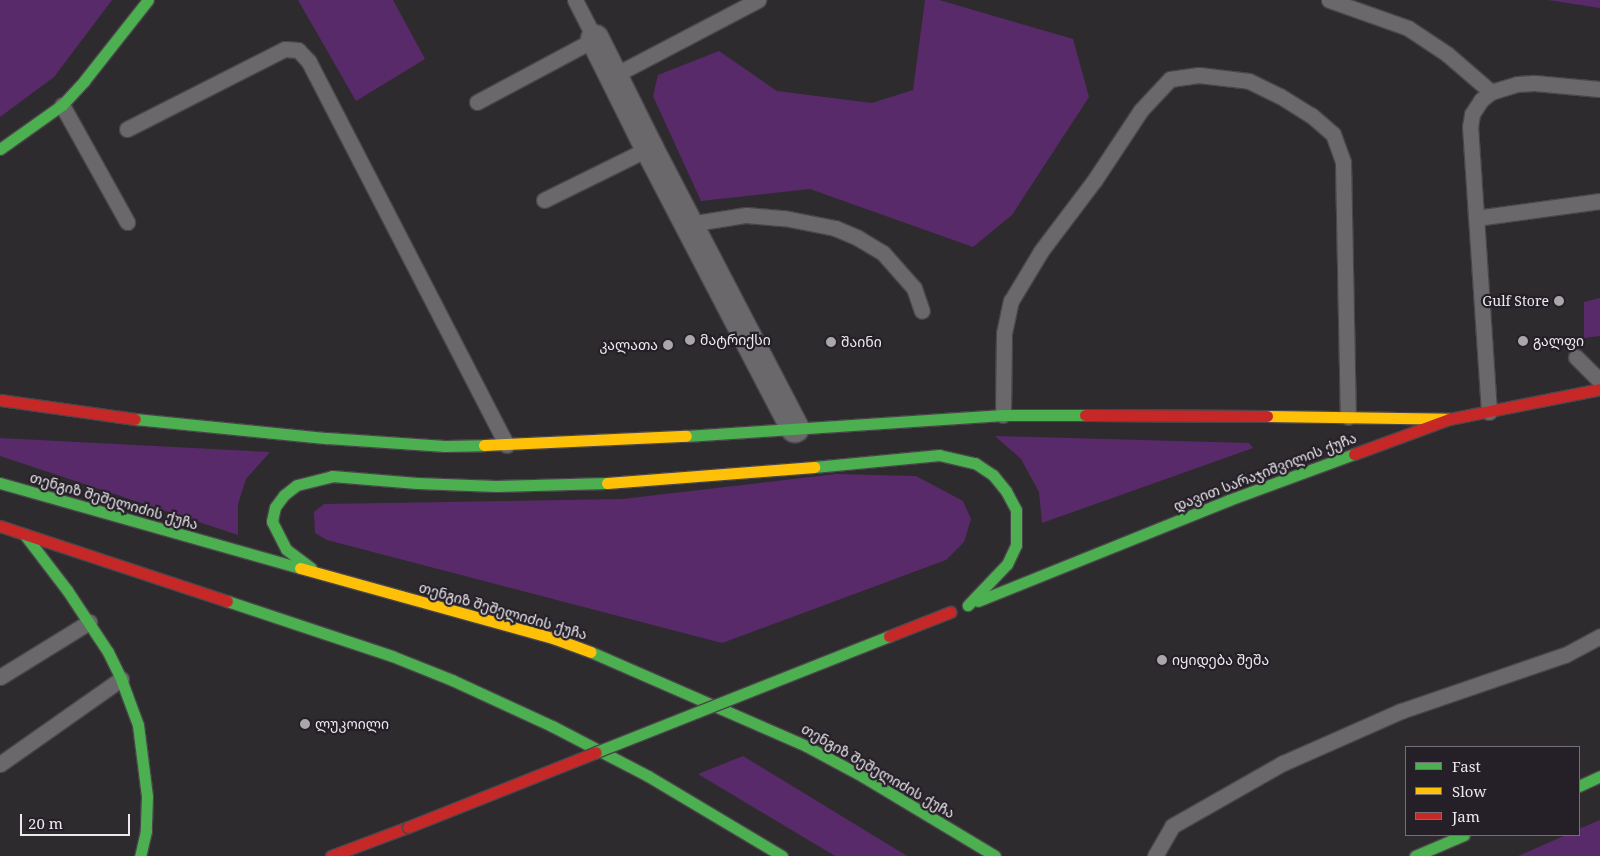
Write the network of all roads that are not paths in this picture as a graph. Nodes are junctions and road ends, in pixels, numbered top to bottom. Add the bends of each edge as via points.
1 (148, 0) edge
2 (575, 0) edge
3 (758, 0) edge
4 (1329, 0) edge
5 (595, 39) junction
6 (613, 76) junction
7 (1600, 89) edge
8 (1491, 92) junction
9 (477, 102) dead end
10 (62, 105) junction
11 (126, 129) dead end
12 (649, 148) junction
13 (0, 149) edge
14 (544, 200) dead end
15 (1600, 201) edge
16 (1476, 218) junction
17 (127, 222) dead end
18 (689, 224) junction
19 (922, 311) dead end
20 (1576, 357) dead end
21 (1600, 381) edge
22 (1600, 390) edge
23 (0, 400) edge
24 (1489, 412) junction
25 (1003, 415) junction
26 (1348, 417) junction
27 (1449, 419) junction
28 (795, 428) junction
29 (507, 445) junction
30 (0, 483) edge
31 (0, 526) edge
32 (24, 534) junction
33 (323, 576) junction
34 (968, 605) junction
35 (89, 622) junction
36 (1600, 636) edge
37 (0, 677) edge
38 (121, 679) junction
39 (0, 764) edge
40 (1600, 776) edge
41 (1580, 786) edge
42 (1462, 836) edge
43 (140, 856) edge
44 (330, 856) edge
45 (782, 856) edge
46 (995, 856) edge
47 (1155, 856) edge
48 (1415, 856) edge

1 - 10 main road
2 - 5 lane
3 - 6 lane
4 - 8 lane via 1408,28 1447,54
5 - 6 street
5 - 9 lane
6 - 12 street
7 - 8 lane via 1534,83 1517,84
8 - 16 lane via 1472,114 1470,127
10 - 13 main road
10 - 17 lane
11 - 29 lane via 284,49 298,50 309,62
12 - 14 lane
12 - 18 street
15 - 16 lane
16 - 24 lane via 1492,342
18 - 19 lane via 746,215 784,218 835,228 883,253 914,288
18 - 28 street
20 - 21 lane
22 - 24 main road, დავით სარაჯიშვილის ქუჩა
23 - 29 main road via 115,417 327,438 445,446
24 - 27 main road, დავით სარაჯიშვილის ქუჩა
25 - 26 main road
25 - 26 lane via 1004,333 1011,301 1042,251 1094,182 1141,110 1170,79 1198,75 1249,81 1312,115 1333,134 1343,162
25 - 28 main road
26 - 27 main road
27 - 34 main road, დავით სარაჯიშვილის ქუჩა via 1229,500
28 - 29 main road
30 - 33 main road, თენგიზ შეშელიძის ქუჩა
31 - 32 main road
32 - 35 main road
32 - 45 main road via 383,653 452,680 552,726 648,776
33 - 34 main road via 286,549 272,521 284,495 310,480 332,476 496,486 611,483 939,455 975,462 993,475 1016,510 1016,546 1007,564
33 - 46 main road, თენგიზ შეშელიძის ქუჩა via 553,638 648,674 806,746
34 - 44 main road, დავით სარაჯიშვილის ქუჩა, bridge
35 - 37 lane
35 - 38 main road
36 - 47 lane via 1566,655 1401,712 1283,764 1172,826
38 - 39 lane
38 - 43 main road via 138,725 147,796 146,831
40 - 41 main road
42 - 48 main road

